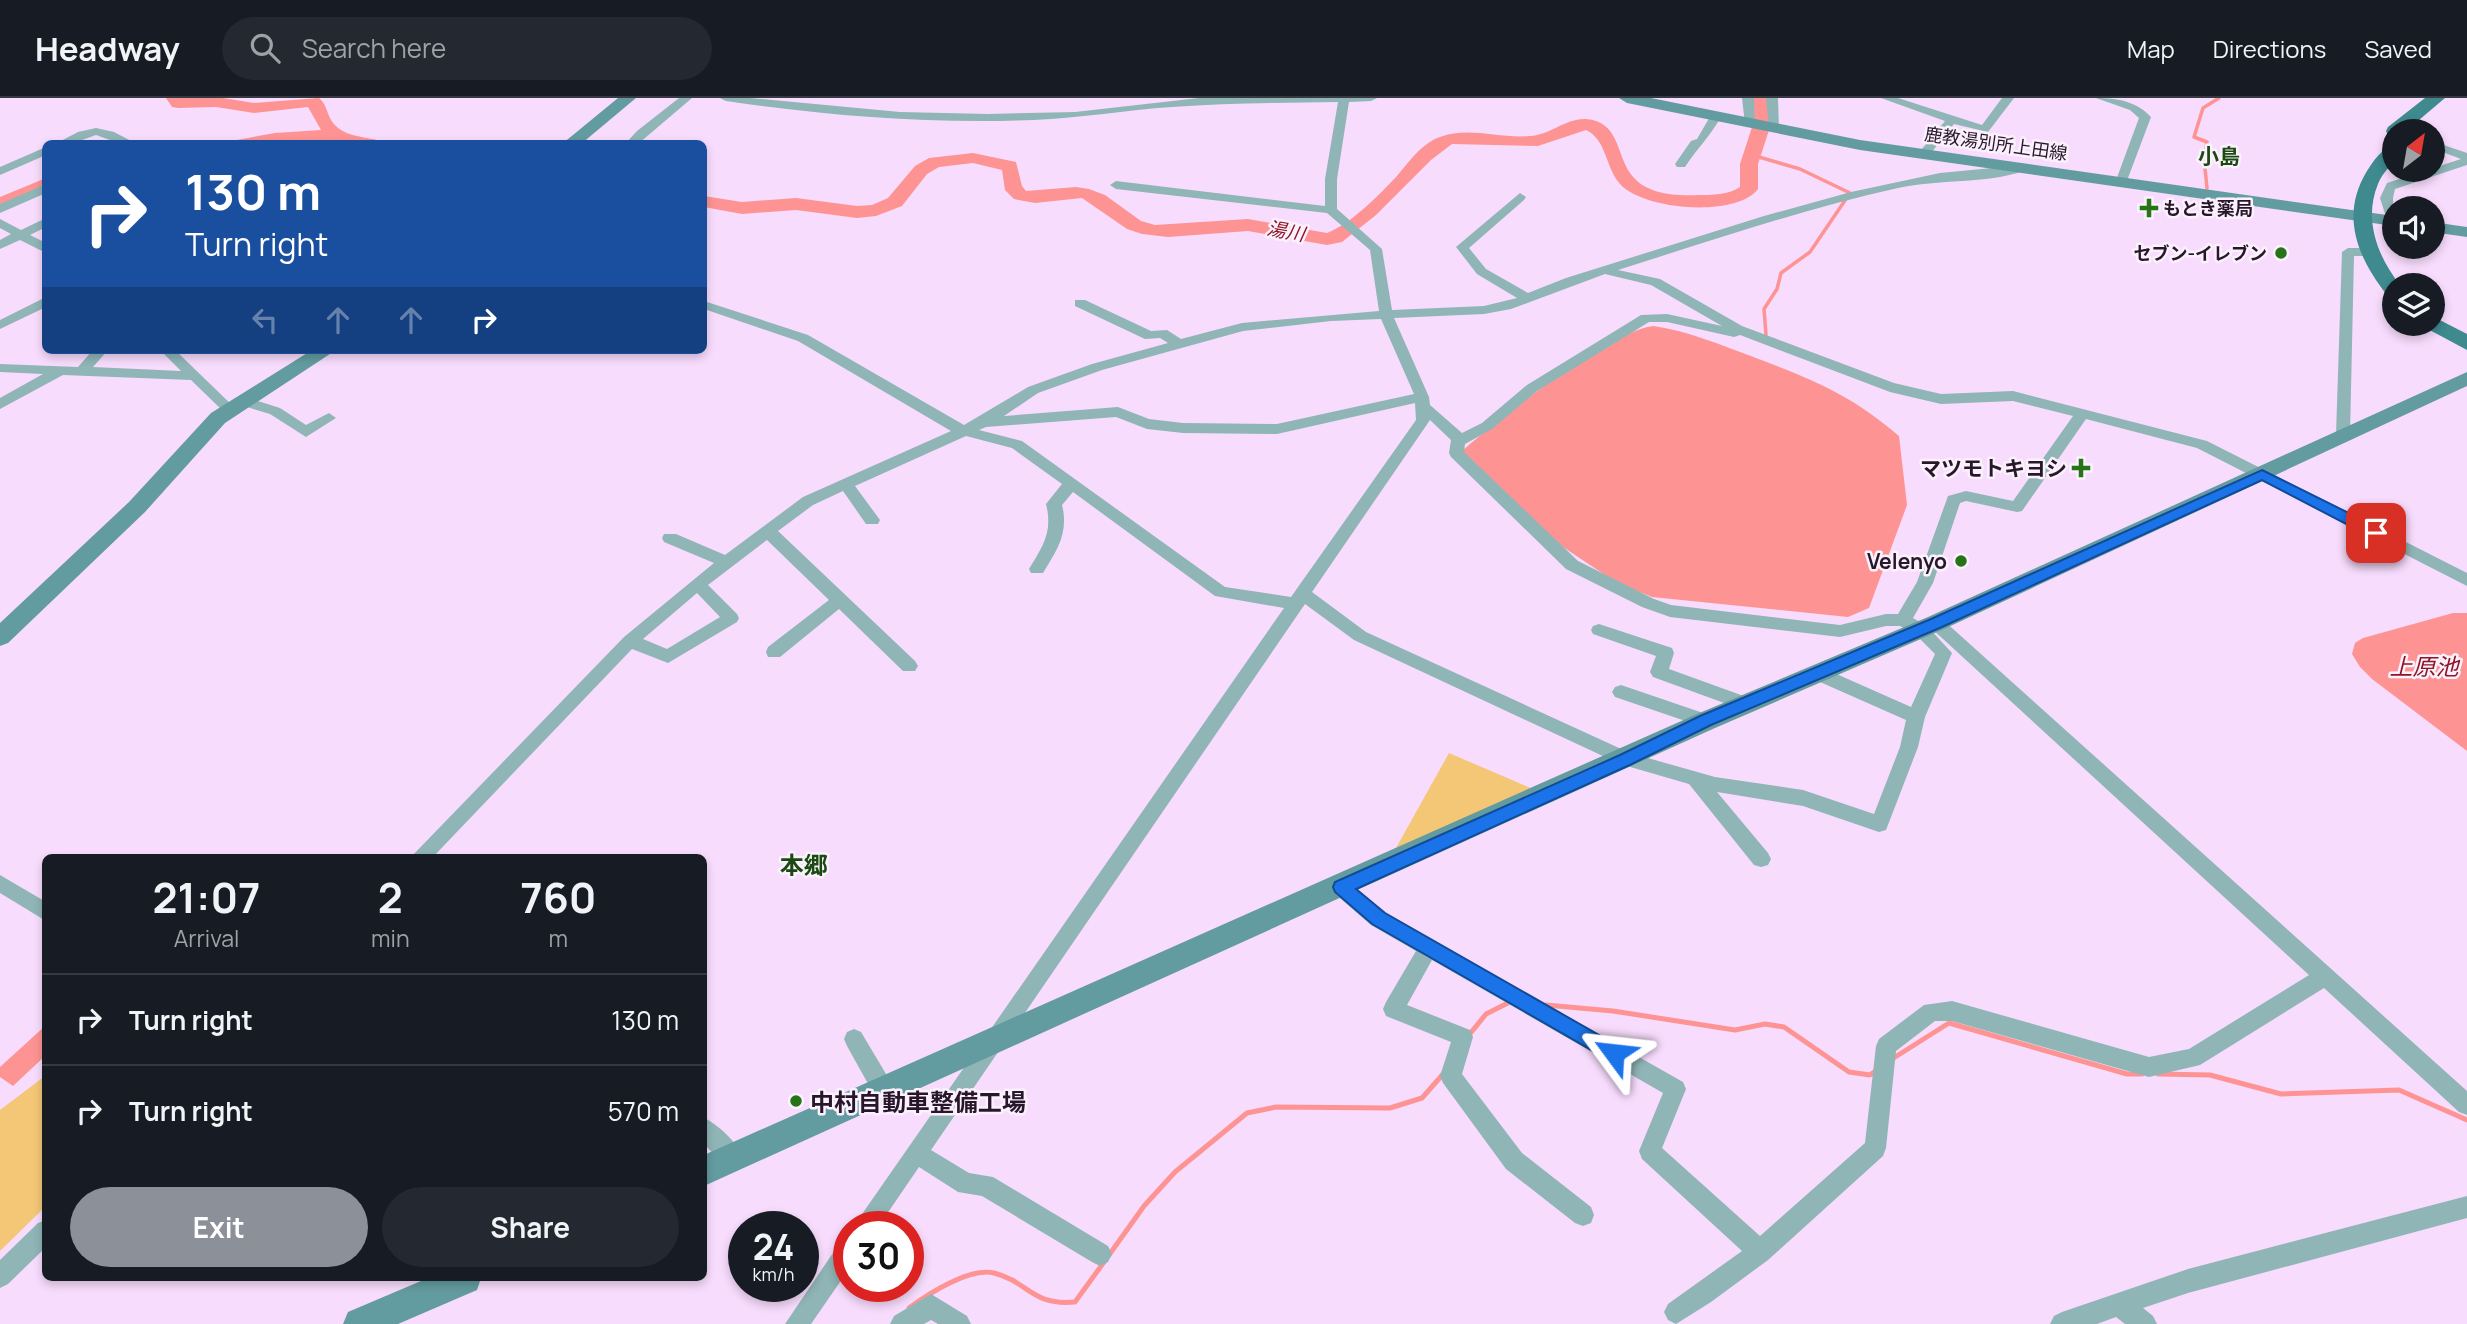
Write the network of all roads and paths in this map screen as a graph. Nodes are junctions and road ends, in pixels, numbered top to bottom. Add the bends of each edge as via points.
1 (628, 98) edge
2 (686, 98) edge
3 (726, 98) edge
4 (1344, 98) edge
5 (1371, 98) edge
6 (1627, 98) edge
7 (1748, 98) edge
8 (1772, 98) edge
9 (1887, 98) edge
10 (1938, 98) edge
11 (2008, 98) edge
12 (2102, 98) edge
13 (2436, 98) edge
14 (2455, 98) edge
15 (1927, 110) junction
16 (1715, 117) junction
17 (1952, 119) junction
18 (2411, 119) edge
19 (2431, 119) edge
20 (1763, 127) junction
21 (70, 140) edge
22 (123, 140) edge
23 (575, 140) edge
24 (634, 140) edge
25 (2382, 142) edge
26 (2445, 150) edge
27 (42, 152) edge
28 (1923, 155) junction
29 (2467, 159) edge
30 (2382, 162) edge
31 (1681, 164) dead end
32 (2020, 168) junction
33 (0, 170) edge
34 (2121, 183) junction
35 (1116, 185) dead end
36 (42, 190) edge
37 (2387, 196) edge
38 (1520, 197) dead end
39 (0, 209) edge
40 (1331, 210) junction
41 (2362, 215) junction
42 (2382, 219) edge
43 (0, 223) edge
44 (42, 224) edge
45 (2445, 229) edge
46 (2467, 232) edge
47 (20, 234) junction
48 (0, 245) edge
49 (42, 246) edge
50 (2368, 252) junction
51 (1604, 272) junction
52 (2382, 273) edge
53 (1528, 298) junction
54 (42, 303) edge
55 (1080, 303) dead end
56 (707, 306) edge
57 (1386, 313) junction
58 (0, 326) edge
59 (2445, 330) edge
60 (1746, 332) junction
61 (2467, 343) edge
62 (1180, 344) junction
63 (97, 354) edge
64 (171, 354) edge
65 (174, 354) edge
66 (320, 354) edge
67 (0, 368) edge
68 (58, 372) junction
69 (80, 373) junction
70 (157, 373) junction
71 (192, 376) junction
72 (2467, 378) edge
73 (1422, 402) junction
74 (0, 404) edge
75 (236, 405) junction
76 (2083, 413) junction
77 (329, 418) dead end
78 (984, 422) junction
79 (961, 430) junction
80 (2343, 435) junction
81 (1460, 440) junction
82 (2262, 474) junction
83 (845, 483) junction
84 (1072, 483) junction
85 (872, 520) dead end
86 (768, 531) junction
87 (670, 538) dead end
88 (726, 562) junction
89 (1037, 569) dead end
90 (2467, 580) edge
91 (697, 584) junction
92 (1298, 599) junction
93 (840, 600) junction
94 (1920, 624) junction
95 (1599, 630) dead end
96 (0, 638) edge
97 (630, 641) junction
98 (774, 652) dead end
99 (909, 666) dead end
100 (1817, 674) junction
101 (1621, 692) dead end
102 (1746, 704) junction
103 (1916, 717) junction
104 (1706, 720) junction
105 (1626, 759) junction
106 (1695, 778) junction
107 (423, 854) edge
108 (1761, 859) dead end
109 (0, 883) edge
110 (1342, 887) junction
111 (42, 910) edge
112 (1429, 947) junction
113 (2325, 976) junction
114 (854, 1039) dead end
115 (992, 1041) junction
116 (884, 1091) junction
117 (2467, 1105) edge
118 (707, 1132) edge
119 (916, 1153) junction
120 (733, 1157) junction
121 (707, 1170) edge
122 (2467, 1207) edge
123 (875, 1211) edge
124 (1583, 1215) dead end
125 (42, 1235) edge
126 (1760, 1252) junction
127 (1100, 1254) dead end
128 (833, 1272) edge
129 (0, 1276) edge
130 (458, 1281) edge
131 (2118, 1304) junction
132 (1676, 1312) dead end
133 (360, 1324) edge
134 (797, 1324) edge
135 (902, 1324) edge
136 (959, 1324) edge
137 (2062, 1324) edge
138 (2145, 1324) edge

1 - 23 street
2 - 24 street
3 - 4 street via 904,118 1091,114 1176,103
4 - 5 street
4 - 40 street via 1331,179
6 - 16 street, 鹿教湯別所上田線
7 - 20 street
8 - 20 street
9 - 15 street
10 - 15 street
11 - 17 street via 1984,130
12 - 34 street via 2134,108 2145,117
13 - 18 main road
14 - 19 main road
15 - 17 street
16 - 20 street, 鹿教湯別所上田線
16 - 31 street via 1702,141 1695,143
17 - 28 street
20 - 28 street, 鹿教湯別所上田線
21 - 22 street via 100,129
25 - 41 main road via 2356,170 2354,186
26 - 29 street
27 - 33 street
28 - 32 street, 鹿教湯別所上田線
29 - 37 street via 2391,186
30 - 41 main road via 2372,176
32 - 34 street, 鹿教湯別所上田線
32 - 51 street via 1899,184 1855,195
34 - 41 street, 鹿教湯別所上田線
35 - 40 street
36 - 39 street
38 - 53 street via 1462,247 1467,259 1499,284
40 - 57 street via 1376,249
41 - 42 street, 鹿教湯別所上田線
41 - 50 main road
43 - 47 street
44 - 47 street
45 - 46 street
47 - 48 street
47 - 49 street
50 - 52 main road
50 - 80 street via 2348,252
51 - 53 street
51 - 60 street via 1655,282
53 - 57 street via 1484,310
54 - 58 street
55 - 62 street via 1150,336 1162,332
56 - 79 street via 803,338
57 - 62 street via 1242,327
57 - 73 street
59 - 61 main road
60 - 76 street via 1900,390 1941,399 2013,396
60 - 81 street via 1646,318 1532,388 1487,426
62 - 78 street via 1033,390
63 - 69 street
64 - 70 street
65 - 71 street
66 - 75 street
67 - 68 street
68 - 69 street
68 - 74 street
69 - 70 street
70 - 71 street
71 - 75 street
72 - 80 street
73 - 78 street via 1277,429 1183,428 1147,424 1118,412
73 - 81 street
73 - 92 street via 1423,420
75 - 77 street via 275,411 306,432
75 - 96 street via 210,425 137,507
76 - 82 street via 2202,444
76 - 94 street via 2017,507 1966,496 1953,500 1926,583
78 - 79 street
79 - 83 street
79 - 84 street via 1017,444
80 - 82 street
81 - 94 street via 1456,453 1572,565 1648,603 1670,611 1840,631 1886,620
82 - 90 street
82 - 94 street
83 - 85 street
83 - 86 street via 808,501
84 - 89 street via 1054,504 1059,522 1056,540
84 - 92 street via 1221,593
86 - 88 street
86 - 93 street
87 - 88 street
88 - 91 street
91 - 97 street
91 - 97 street via 731,618 668,657
92 - 105 street via 1360,636
92 - 115 street
93 - 98 street
93 - 99 street
94 - 100 street
94 - 103 street via 1944,653
94 - 113 street
95 - 102 street via 1666,653 1659,672
97 - 107 street
100 - 102 street
100 - 103 street
101 - 104 street
102 - 104 street
103 - 106 street via 1879,824 1803,798
104 - 105 street
105 - 106 street
105 - 110 street
106 - 108 street
109 - 111 street
110 - 112 street via 1378,919
110 - 115 street
112 - 124 street via 1393,1009 1463,1037 1451,1076 1514,1161
112 - 126 street via 1675,1089 1650,1151
113 - 117 street
113 - 126 street via 2193,1058 2148,1067 1952,1011 1931,1012 1886,1046 1875,1148
114 - 116 street
115 - 116 street
115 - 119 street
116 - 120 street
118 - 120 street
119 - 123 street
119 - 127 street via 966,1184 985,1185
120 - 121 street
122 - 131 street
125 - 129 street
126 - 132 street
128 - 134 street
130 - 133 street
131 - 137 street
131 - 138 street
135 - 136 street via 931,1306

